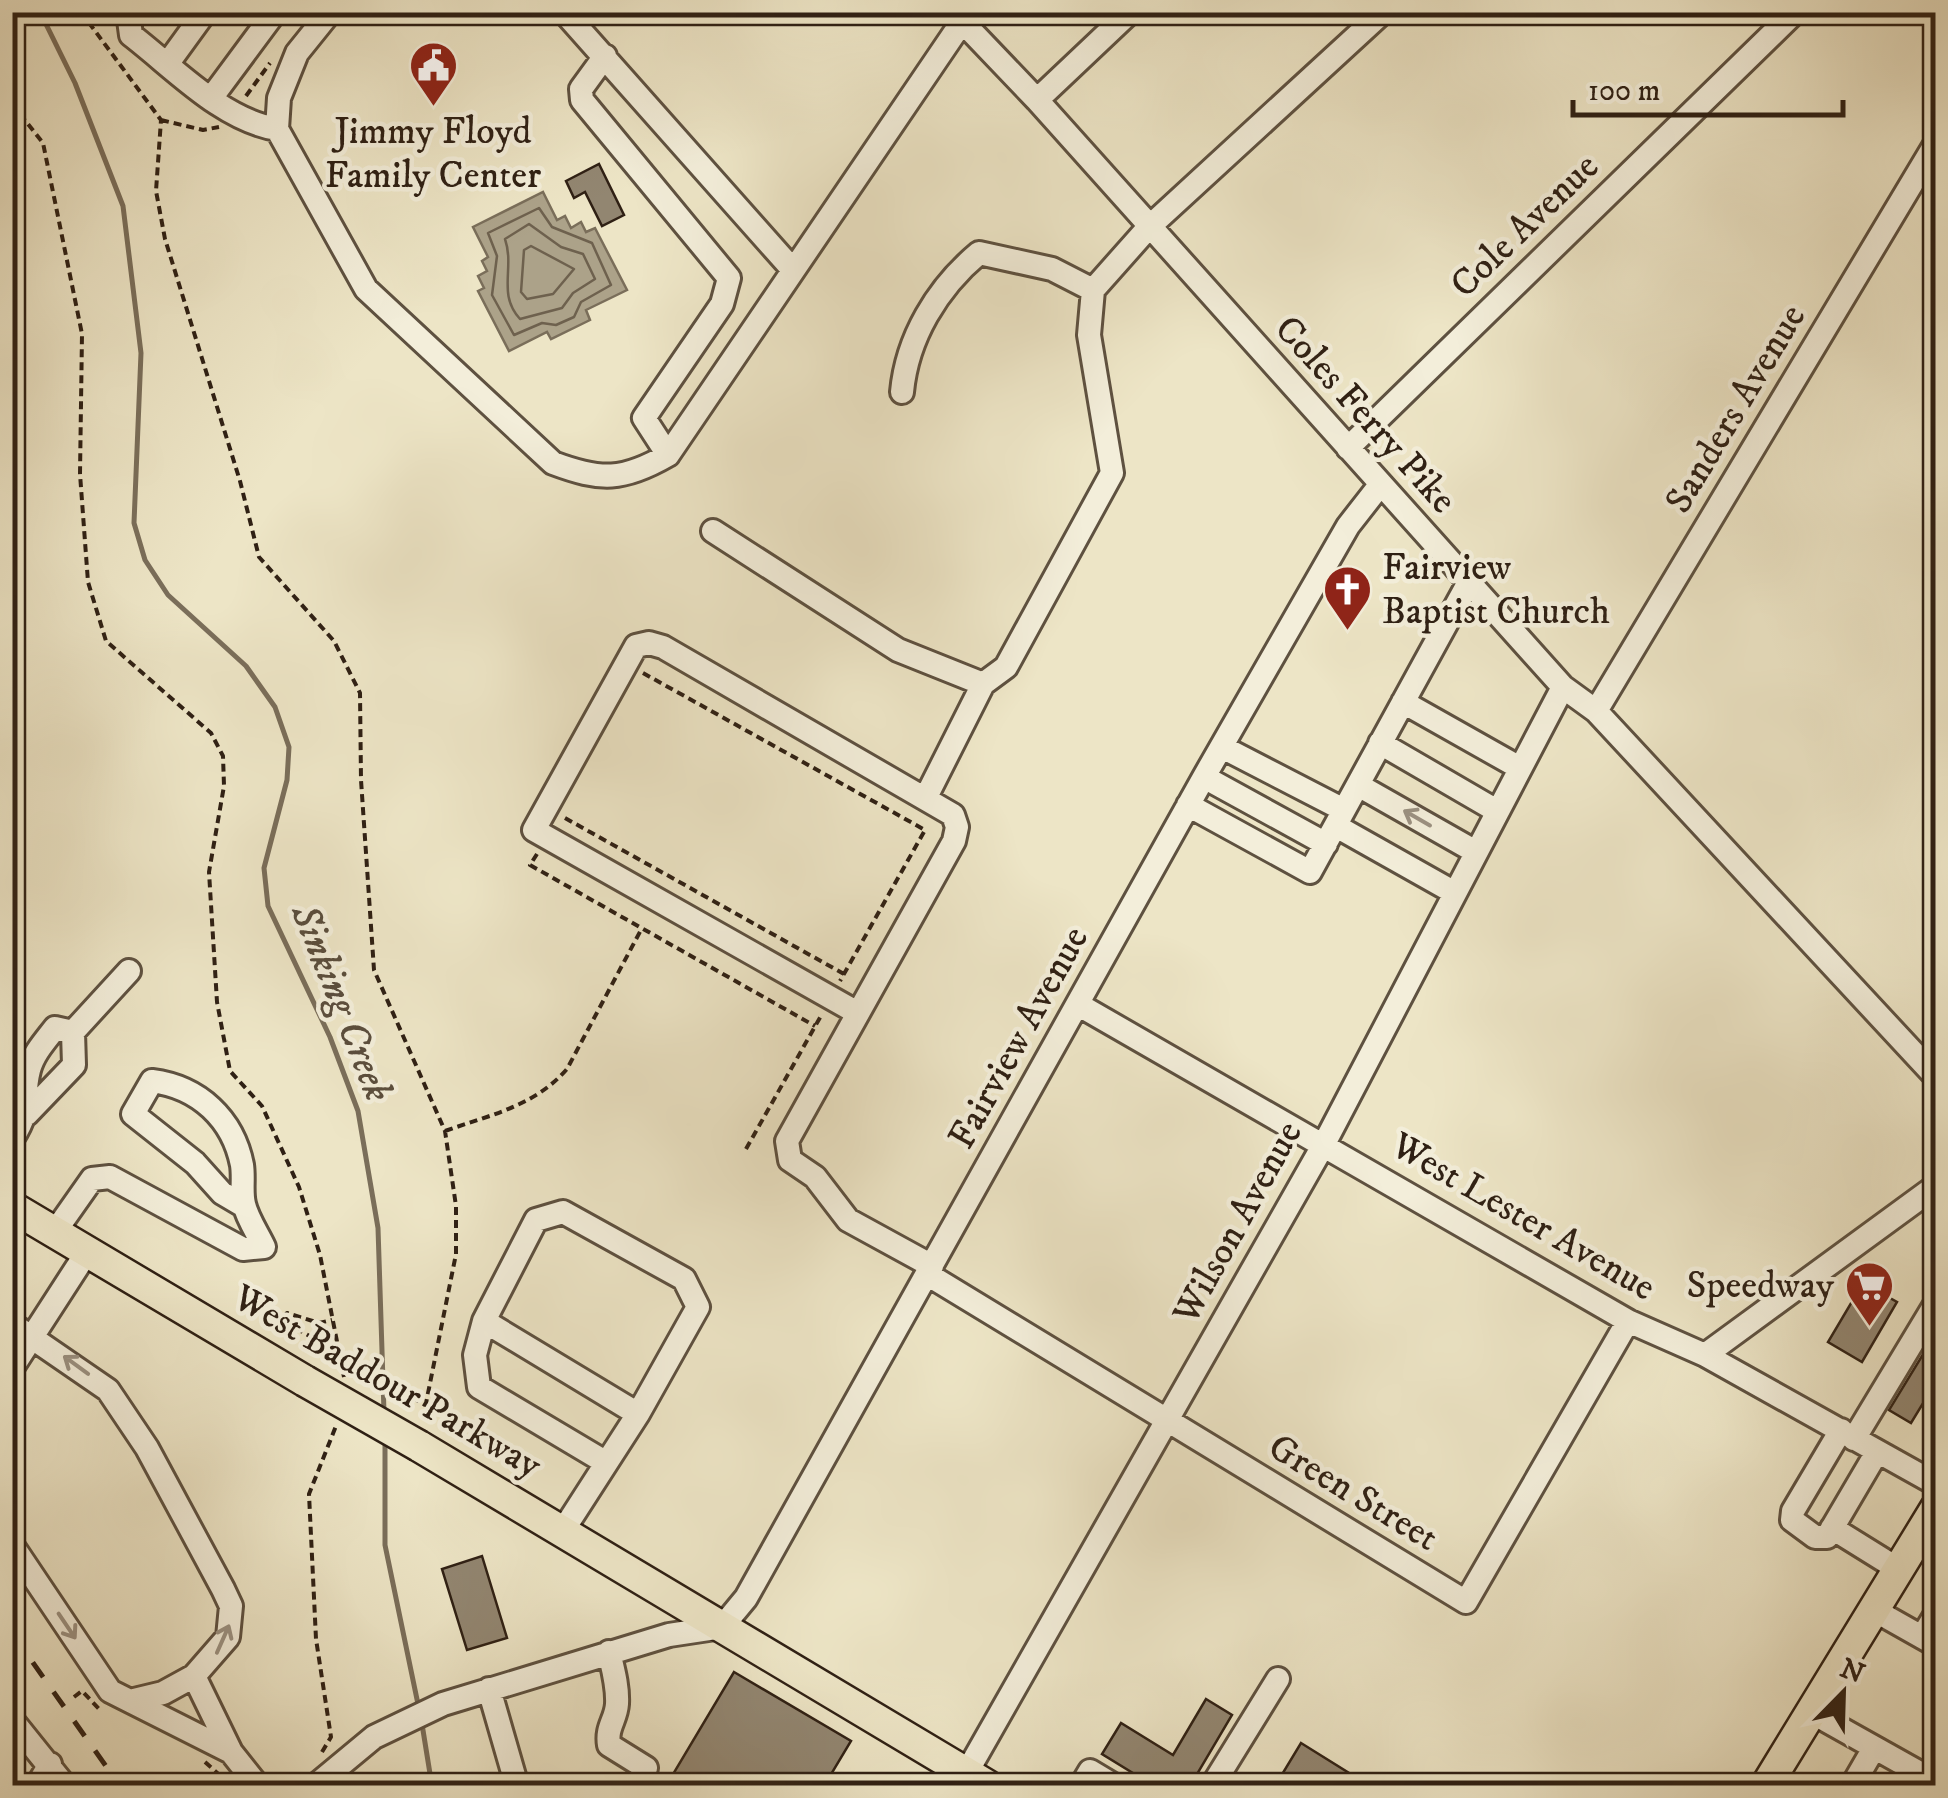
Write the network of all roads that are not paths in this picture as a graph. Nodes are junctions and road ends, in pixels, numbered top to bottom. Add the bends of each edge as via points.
1 (135, 12) edge
2 (205, 12) edge
3 (275, 12) edge
4 (330, 12) edge
5 (564, 12) edge
6 (1130, 12) edge
7 (1382, 12) edge
8 (1795, 12) edge
9 (957, 17) edge
10 (605, 56) junction
11 (168, 63) junction
12 (212, 97) junction
13 (1036, 100) junction
14 (277, 128) junction
15 (1936, 143) edge
16 (1148, 228) junction
17 (793, 270) junction
18 (1093, 290) junction
19 (902, 392) dead end
20 (1348, 448) junction
21 (668, 454) junction
22 (1380, 485) junction
23 (713, 531) dead end
24 (1469, 582) junction
25 (983, 684) junction
26 (1563, 687) junction
27 (1403, 702) junction
28 (1596, 711) junction
29 (1380, 744) junction
30 (1222, 746) junction
31 (1520, 768) junction
32 (1204, 777) junction
33 (1358, 785) junction
34 (926, 797) junction
35 (1188, 805) junction
36 (1498, 811) junction
37 (1335, 827) junction
38 (1476, 852) junction
39 (1454, 893) junction
40 (129, 971) dead end
41 (1079, 1005) junction
42 (856, 1012) junction
43 (73, 1032) junction
44 (1936, 1077) edge
45 (28, 1114) junction
46 (12, 1139) edge
47 (1324, 1144) junction
48 (1936, 1186) edge
49 (12, 1206) edge
50 (244, 1206) junction
51 (54, 1233) junction
52 (86, 1252) junction
53 (929, 1270) junction
54 (1936, 1303) edge
55 (1628, 1321) junction
56 (484, 1322) junction
57 (22, 1330) edge
58 (1704, 1355) junction
59 (12, 1368) edge
60 (638, 1414) junction
61 (1167, 1420) junction
62 (1848, 1434) junction
63 (1877, 1452) junction
64 (605, 1462) junction
65 (1936, 1484) edge
66 (1936, 1508) edge
67 (1832, 1528) junction
68 (562, 1532) junction
69 (1927, 1541) edge
70 (12, 1545) edge
71 (1898, 1569) junction
72 (1874, 1610) junction
73 (1936, 1614) edge
74 (722, 1627) junction
75 (1929, 1641) edge
76 (609, 1652) junction
77 (194, 1676) junction
78 (1278, 1679) dead end
79 (489, 1689) junction
80 (134, 1700) junction
81 (1811, 1712) junction
82 (12, 1720) edge
83 (1874, 1748) junction
84 (231, 1752) junction
85 (50, 1764) junction
86 (646, 1768) dead end
87 (308, 1779) edge
88 (1921, 1780) edge
89 (971, 1781) edge
90 (37, 1786) edge
91 (65, 1786) edge
92 (258, 1786) edge
93 (518, 1786) edge
94 (1081, 1786) edge
95 (1115, 1786) edge
96 (1212, 1786) edge
97 (1766, 1786) edge
98 (1852, 1786) edge

1 - 11 street via 131,34
2 - 11 street
3 - 12 street
4 - 14 street via 297,54 279,98
5 - 10 street
6 - 13 street
7 - 16 street
8 - 20 street, Cole Avenue
9 - 13 street, Coles Ferry Pike
9 - 17 street
10 - 17 street
10 - 21 street via 581,89 582,100 728,278 722,304 644,418
11 - 12 street
12 - 14 street via 256,126
13 - 16 street, Coles Ferry Pike
14 - 21 street via 366,289 553,463 590,477 635,474
15 - 28 street, Sanders Avenue
16 - 18 street
16 - 20 street, Coles Ferry Pike
17 - 21 street
18 - 19 street via 1052,268 979,253 951,276 929,312 904,365
18 - 25 street via 1089,334 1112,473 1006,667
20 - 22 street, Coles Ferry Pike
22 - 24 street, Coles Ferry Pike
22 - 30 street, Fairview Avenue via 1348,526
23 - 25 street via 898,650
24 - 26 street, Coles Ferry Pike
24 - 27 street
25 - 34 street
26 - 28 street, Coles Ferry Pike
26 - 31 street, Wilson Avenue
27 - 29 street
27 - 31 street
28 - 44 street, Coles Ferry Pike
29 - 33 street
29 - 36 street
30 - 32 street, Fairview Avenue
30 - 37 street
31 - 36 street, Wilson Avenue
32 - 35 street, Fairview Avenue
32 - 37 street
33 - 37 street
38 -> 33 street
34 - 42 street via 953,815 954,841
34 - 42 street via 649,643 636,646 534,830
35 - 37 street via 1310,872
35 - 41 street, Fairview Avenue
36 - 38 street, Wilson Avenue
37 - 39 street
38 - 39 street, Wilson Avenue
39 - 47 street, Wilson Avenue
40 - 43 street
41 - 47 street, West Lester Avenue
41 - 53 street, Fairview Avenue
42 - 53 street, Green Street via 794,1124 787,1140 790,1160 816,1177 848,1220
43 - 45 street via 74,1066
43 - 45 street via 55,1028 38,1050 28,1072
45 - 46 street
47 - 55 street, West Lester Avenue
47 - 61 street, Wilson Avenue
48 - 58 street
49 - 51 main road, West Baddour Parkway
50 - 50 street via 233,1135 212,1108 177,1084 152,1081 133,1114
50 - 51 street via 264,1246 243,1249 110,1177 92,1179
51 - 52 main road, West Baddour Parkway
52 - 57 street
52 - 68 main road, West Baddour Parkway, bridge via 304,1380 421,1432
53 - 61 street, Green Street
53 - 74 street, Fairview Avenue via 746,1598
54 - 62 street
55 - 58 street, West Lester Avenue
55 - 61 street, Green Street via 1466,1602
56 - 60 street
56 - 60 street via 536,1220 563,1212 684,1279 698,1306
56 - 64 street via 474,1355 479,1388
57 - 59 street
77 -> 57 street via 228,1637 231,1606 108,1390
58 - 62 street, West Lester Avenue
60 - 64 street
61 - 89 street, Wilson Avenue
62 - 63 street, West Lester Avenue
62 - 67 street via 1792,1520 1815,1537 1826,1537
63 - 65 street, West Lester Avenue
63 - 67 street
64 - 68 street
66 - 69 main road
67 - 71 street
68 - 74 main road, West Baddour Parkway
69 - 71 main road
70 -> 80 street via 110,1691
71 - 72 main road
72 - 75 street
72 - 81 main road
73 - 75 street
74 - 76 street
74 - 89 main road, West Baddour Parkway
76 - 79 street
76 - 86 street via 617,1688 617,1710 606,1730 609,1745
77 - 80 street
77 - 84 street
78 - 96 street
79 - 87 street via 396,1725
79 - 93 street
80 - 84 street
81 - 83 street
81 - 97 main road
82 - 85 street
83 - 88 street
83 - 98 street
84 - 92 street
85 - 90 street
85 - 91 street
94 - 95 street via 1090,1771

